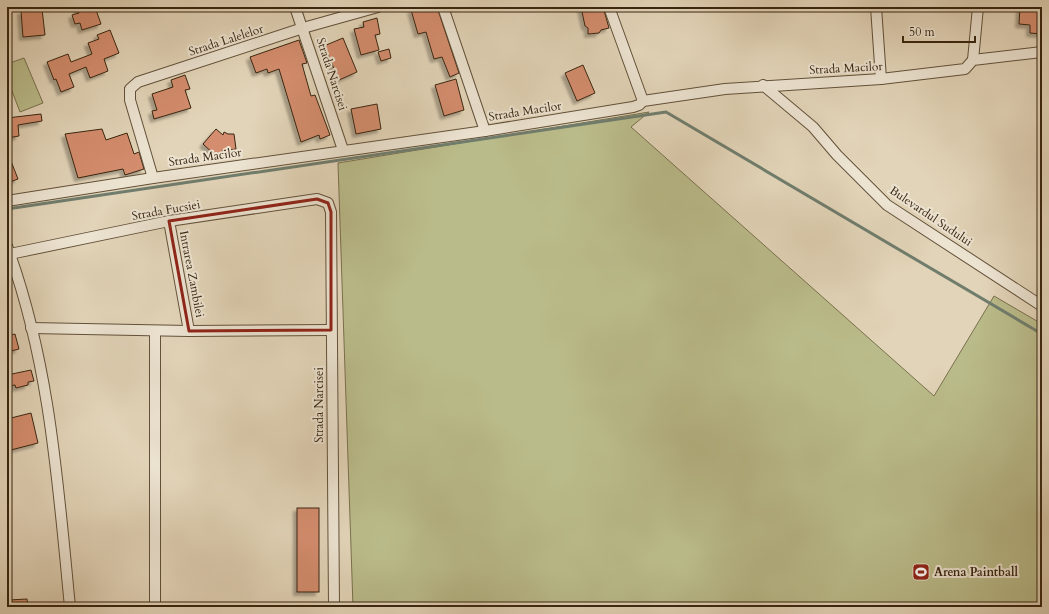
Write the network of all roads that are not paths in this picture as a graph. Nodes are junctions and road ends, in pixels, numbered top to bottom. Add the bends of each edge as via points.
1 (295, 7) edge
2 (378, 7) edge
3 (443, 7) edge
4 (609, 7) edge
5 (876, 7) edge
6 (978, 7) edge
7 (303, 28) junction
8 (1042, 52) edge
9 (973, 60) junction
10 (881, 79) junction
11 (763, 85) junction
12 (643, 101) junction
13 (485, 131) junction
14 (343, 150) junction
15 (153, 178) junction
16 (7, 201) edge
17 (328, 203) joint
18 (169, 222) junction
19 (8, 250) edge
20 (1042, 306) edge
21 (31, 328) junction
22 (332, 330) junction
23 (155, 331) junction
24 (189, 331) junction
25 (70, 607) edge
26 (155, 607) edge
27 (334, 607) edge

1 - 7 street, Strada Narcisei
2 - 7 street, Strada Lalelelor
3 - 13 street
4 - 12 street
5 - 10 street
6 - 9 street
7 - 14 street, Strada Narcisei
7 - 15 street, Strada Lalelelor via 138,82 130,89 130,100
8 - 9 street, Strada Macilor
9 - 10 street, Strada Macilor via 965,69
10 - 11 street, Strada Macilor
11 - 12 street, Strada Macilor
11 - 20 street, Bulevardul Sudului via 813,128 887,205
12 - 13 street, Strada Macilor via 633,107
13 - 14 street, Strada Macilor
14 - 15 street, Strada Macilor
15 - 16 street, Strada Macilor
17 - 18 street, Strada Fucsiei via 318,199
17 - 22 street, Strada Narcisei via 331,212
18 - 19 street, Strada Fucsiei
18 - 24 street, Intrarea Zambilei
19 - 21 street
21 - 23 street
21 - 25 street via 40,357 52,431
22 - 24 street
22 - 27 street, Strada Narcisei
23 - 24 street
23 - 26 street

